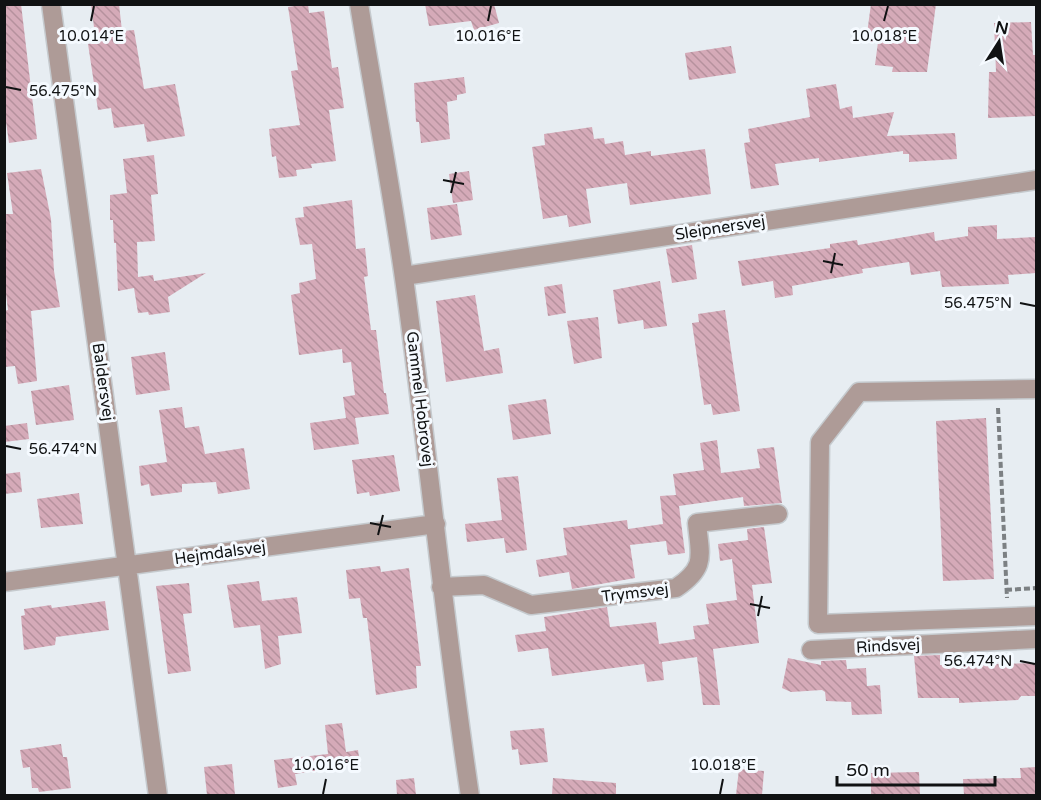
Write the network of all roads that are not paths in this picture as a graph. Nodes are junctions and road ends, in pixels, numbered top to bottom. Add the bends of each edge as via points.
1 (51, 4) edge
2 (359, 4) edge
3 (1036, 180) edge
4 (404, 276) junction
5 (1036, 389) edge
6 (778, 514) dead end
7 (436, 524) junction
8 (128, 566) junction
9 (4, 582) edge
10 (441, 587) junction
11 (1036, 616) edge
12 (1036, 639) edge
13 (811, 650) dead end
14 (158, 795) edge
15 (470, 795) edge

1 - 8 street, Baldersvej
2 - 4 street, Gammel Hobrovej
3 - 4 street, Sleipnersvej
4 - 7 street, Gammel Hobrovej
5 - 11 street via 859,392 820,442 818,624
6 - 10 street, Trymsvej via 697,523 701,559 693,576 676,588 531,605 484,585
7 - 8 street, Hejmdalsvej
7 - 10 street, Gammel Hobrovej
8 - 9 street, Hejmdalsvej
8 - 14 street, Baldersvej
10 - 15 street, Gammel Hobrovej
12 - 13 street, Rindsvej

